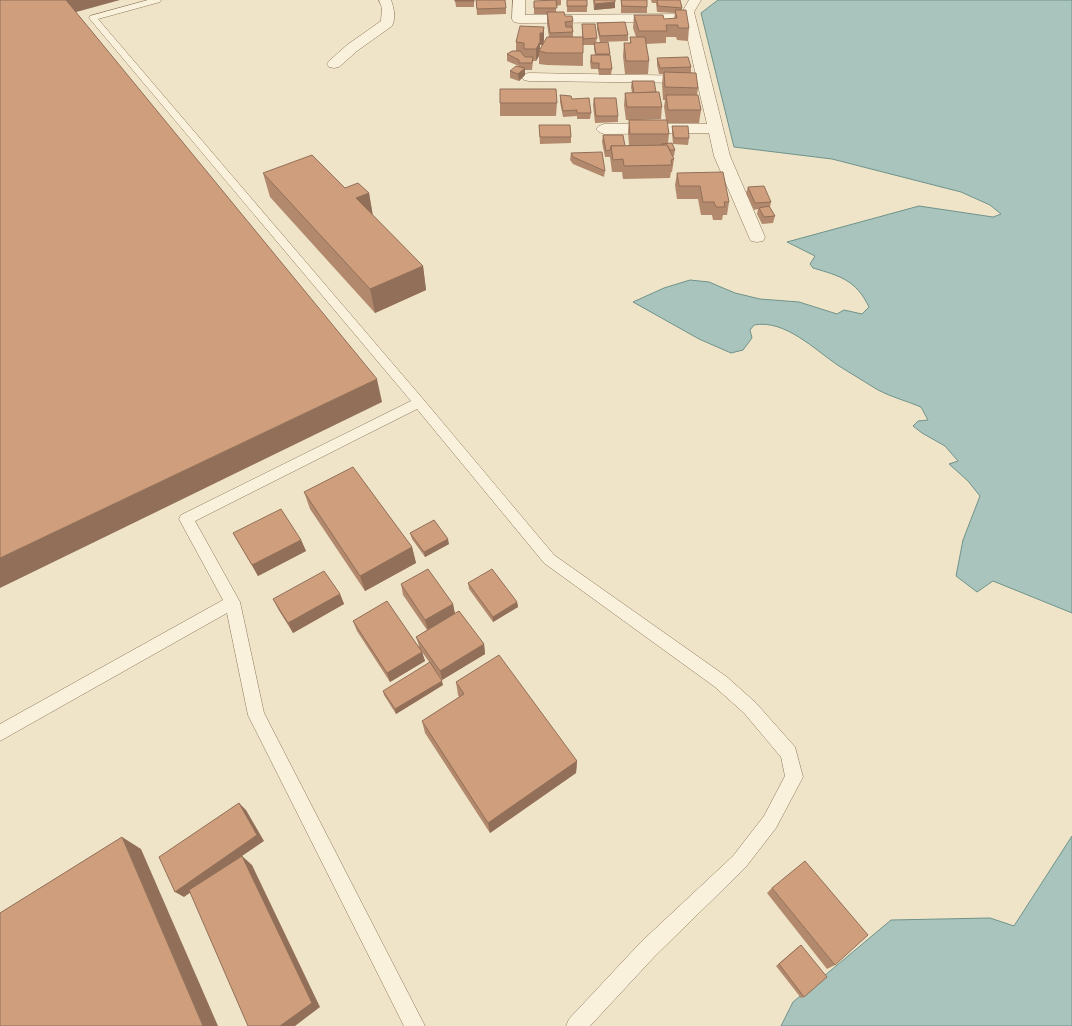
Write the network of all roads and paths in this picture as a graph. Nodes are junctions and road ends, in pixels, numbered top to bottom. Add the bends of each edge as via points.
1 (157, 0) edge
2 (386, 0) edge
3 (519, 0) edge
4 (695, 0) edge
5 (689, 18) junction
6 (334, 64) dead end
7 (529, 77) dead end
8 (704, 79) junction
9 (604, 128) dead end
10 (715, 128) junction
11 (757, 237) dead end
12 (419, 402) junction
13 (232, 602) junction
14 (0, 732) edge
15 (415, 1026) edge
16 (576, 1026) edge

1 - 12 lane via 93,18
2 - 6 street via 387,23
3 - 5 street via 519,20
4 - 5 street via 688,12
5 - 8 street
7 - 8 street
8 - 10 street
9 - 10 street
10 - 11 street via 722,156
12 - 13 lane via 186,519
12 - 16 lane via 549,559 721,682 750,708 789,753 794,777 770,822 739,862 648,949
13 - 14 lane
13 - 15 lane via 256,715

